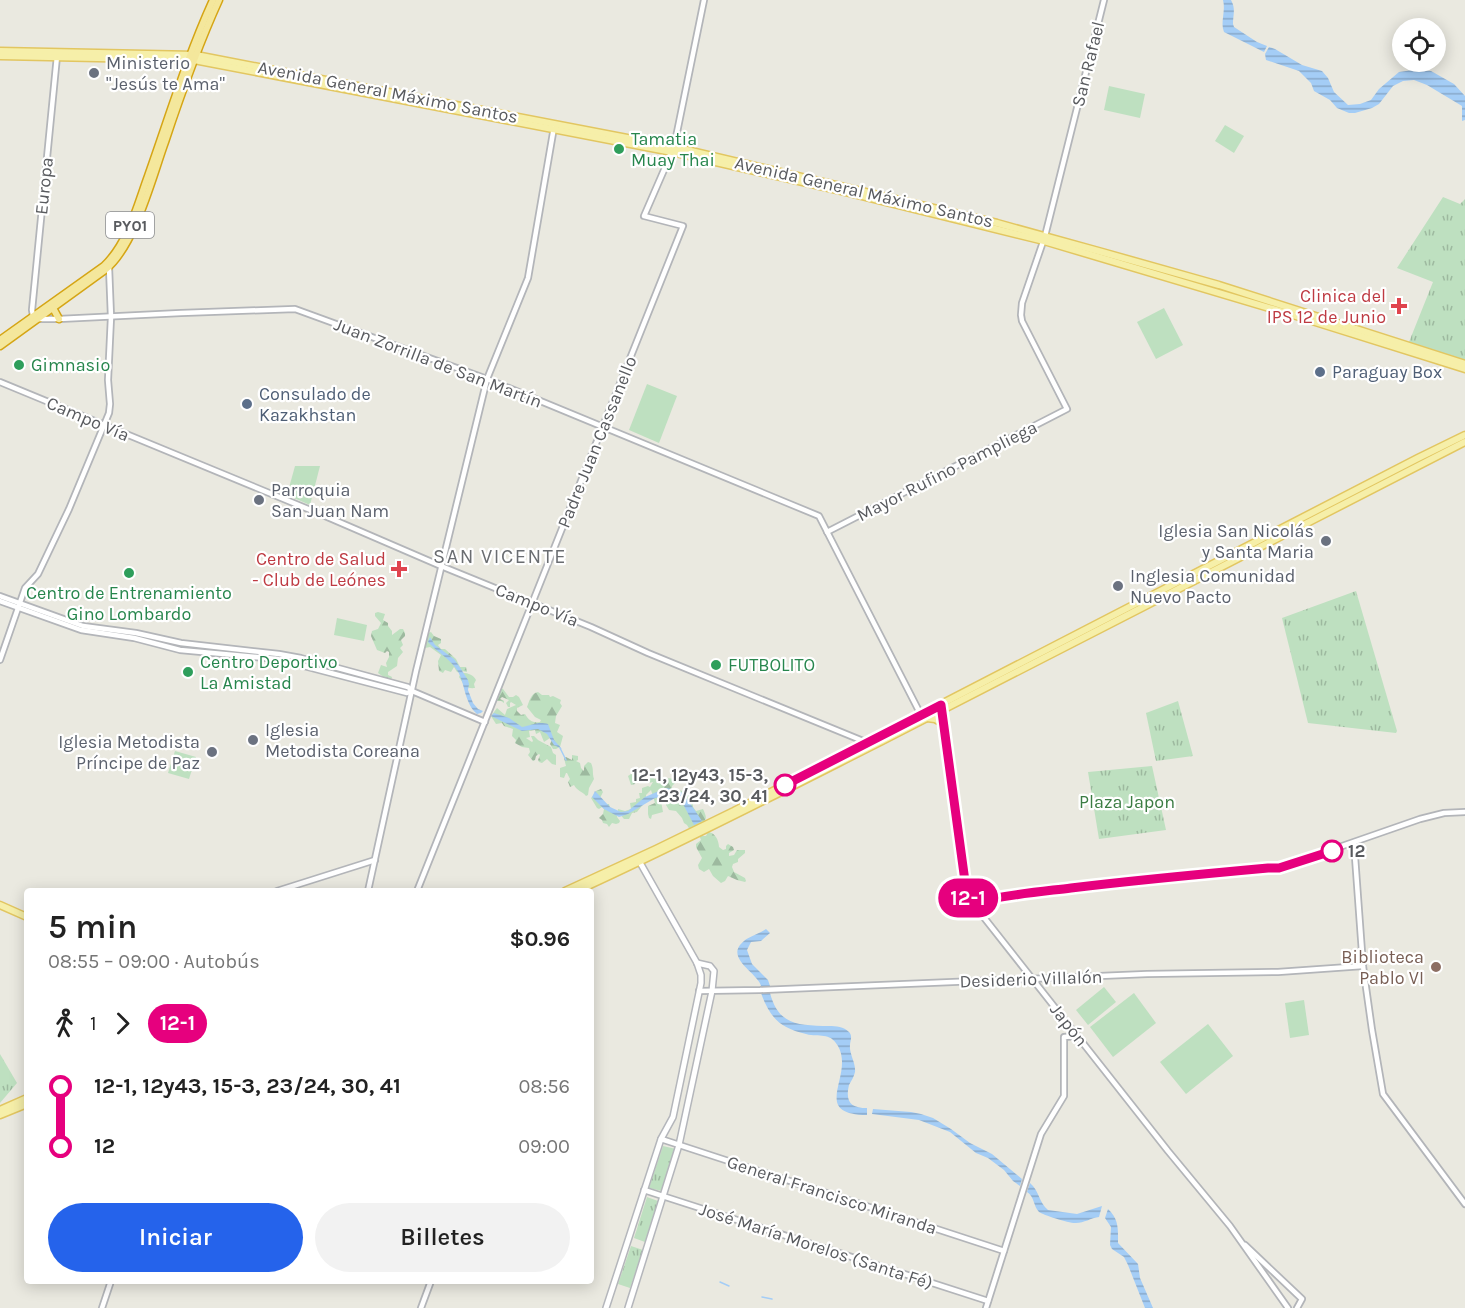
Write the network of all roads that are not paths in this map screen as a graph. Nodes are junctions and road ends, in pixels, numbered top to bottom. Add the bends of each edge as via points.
1 (213, 0) edge
2 (219, 0) edge
3 (704, 0) edge
4 (1104, 0) edge
5 (0, 51) edge
6 (0, 56) edge
7 (57, 57) junction
8 (192, 58) junction
9 (554, 127) junction
10 (673, 149) junction
11 (1044, 239) junction
12 (109, 264) junction
13 (52, 308) junction
14 (36, 317) junction
15 (111, 317) junction
16 (59, 318) junction
17 (0, 340) edge
18 (0, 346) edge
19 (1407, 348) junction
20 (1465, 364) edge
21 (1465, 369) edge
22 (487, 378) junction
23 (0, 382) edge
24 (1066, 410) joint
25 (103, 426) junction
26 (602, 426) junction
27 (1465, 435) edge
28 (1465, 442) edge
29 (827, 532) junction
30 (1263, 542) junction
31 (441, 566) junction
32 (0, 596) edge
33 (0, 601) edge
34 (533, 603) junction
35 (19, 606) junction
36 (0, 660) edge
37 (411, 692) junction
38 (941, 708) junction
39 (924, 717) junction
40 (485, 722) junction
41 (944, 724) junction
42 (870, 744) junction
43 (1465, 812) edge
44 (1354, 843) junction
45 (375, 860) junction
46 (639, 860) junction
47 (286, 888) edge
48 (369, 888) edge
49 (418, 888) edge
50 (572, 888) edge
51 (583, 888) edge
52 (969, 904) junction
53 (0, 905) edge
54 (24, 915) edge
55 (697, 963) junction
56 (1363, 966) junction
57 (1032, 979) junction
58 (699, 991) junction
59 (712, 991) junction
60 (1078, 1036) junction
61 (24, 1099) edge
62 (24, 1105) edge
63 (0, 1110) edge
64 (0, 1116) edge
65 (661, 1139) junction
66 (680, 1145) junction
67 (644, 1190) junction
68 (664, 1197) junction
69 (1465, 1204) edge
70 (1237, 1237) junction
71 (1004, 1251) junction
72 (110, 1284) edge
73 (429, 1284) edge
74 (988, 1301) junction
75 (102, 1308) edge
76 (421, 1308) edge
77 (606, 1308) edge
78 (628, 1308) edge
79 (986, 1308) edge
80 (1288, 1308) edge
81 (1298, 1308) edge

1 - 8 highway, PY01
2 - 8 highway, PY01
3 - 10 street
4 - 11 street, San Rafael
5 - 8 main road, Avenida General Máximo Santos
6 - 7 main road, Avenida General Máximo Santos
7 - 8 main road, Avenida General Máximo Santos
7 - 14 street, Europa via 32,310
8 - 9 main road, Avenida General Máximo Santos
8 - 12 highway, PY01 via 134,216
9 - 10 main road, Avenida General Máximo Santos
9 - 22 street via 528,278
10 - 11 main road, Avenida General Máximo Santos
10 - 26 street, Padre Juan Cassanello via 644,216 683,226
11 - 19 main road, Avenida General Máximo Santos via 1219,285
11 - 24 street, San Rafael via 1021,315
12 - 13 highway, PY01
12 - 14 highway, PY01
12 - 15 street
13 - 14 highway, PY01
13 - 16 highway
14 - 16 street, Juan Zorrilla de San Martín
14 - 17 highway, PY01
14 - 18 highway, PY01
15 - 16 street, Juan Zorrilla de San Martín
15 - 22 street, Juan Zorrilla de San Martín via 295,309
15 - 25 street via 110,407
19 - 20 main road, Avenida General Máximo Santos
19 - 21 main road, Avenida General Máximo Santos
22 - 26 street, Juan Zorrilla de San Martín
22 - 31 street
23 - 25 street, Campo Vía
24 - 29 street, Mayor Rufino Pampliega
25 - 31 street, Campo Vía
25 - 35 street via 64,520
26 - 29 street, Juan Zorrilla de San Martín via 819,516
26 - 34 street, Padre Juan Cassanello
27 - 30 main road
28 - 30 main road
29 - 39 street
30 - 38 main road
31 - 34 street, Campo Vía
31 - 37 street
32 - 35 street
33 - 35 street
34 - 40 street, Padre Juan Cassanello
34 - 42 street, Campo Vía
35 - 36 street
35 - 37 street via 83,626 301,658 408,687
37 - 40 street
37 - 45 street
38 - 39 main road
38 - 41 street, Japón
39 - 41 main road
39 - 42 main road
40 - 49 street, Padre Juan Cassanello
41 - 52 street, Japón
42 - 46 main road
43 - 44 street via 1429,817
44 - 52 street via 1279,868 1018,894
44 - 56 street
45 - 47 street
45 - 48 street
46 - 50 main road
46 - 51 main road
46 - 55 main road
52 - 57 street, Japón
53 - 54 main road
55 - 58 main road via 701,975
55 - 59 main road via 714,971
56 - 57 street, Desiderio Villalón
56 - 69 street via 1383,1094
57 - 59 street, Desiderio Villalón
57 - 60 street, Japón
58 - 59 street, Desiderio Villalón
58 - 65 main road via 673,1117
59 - 66 main road
60 - 70 street, Japón
60 - 71 street via 1064,1037 1064,1096 1041,1134
61 - 63 main road
62 - 64 main road
65 - 66 street, General Francisco Miranda
65 - 67 main road
66 - 68 main road
66 - 71 street, General Francisco Miranda
67 - 68 street, José María Morelos (Santa Fé)
67 - 77 main road
68 - 74 street, José María Morelos (Santa Fé)
68 - 78 main road
70 - 80 street, Japón
70 - 81 street via 1302,1299
71 - 74 street
72 - 75 street
73 - 76 street
74 - 79 street

